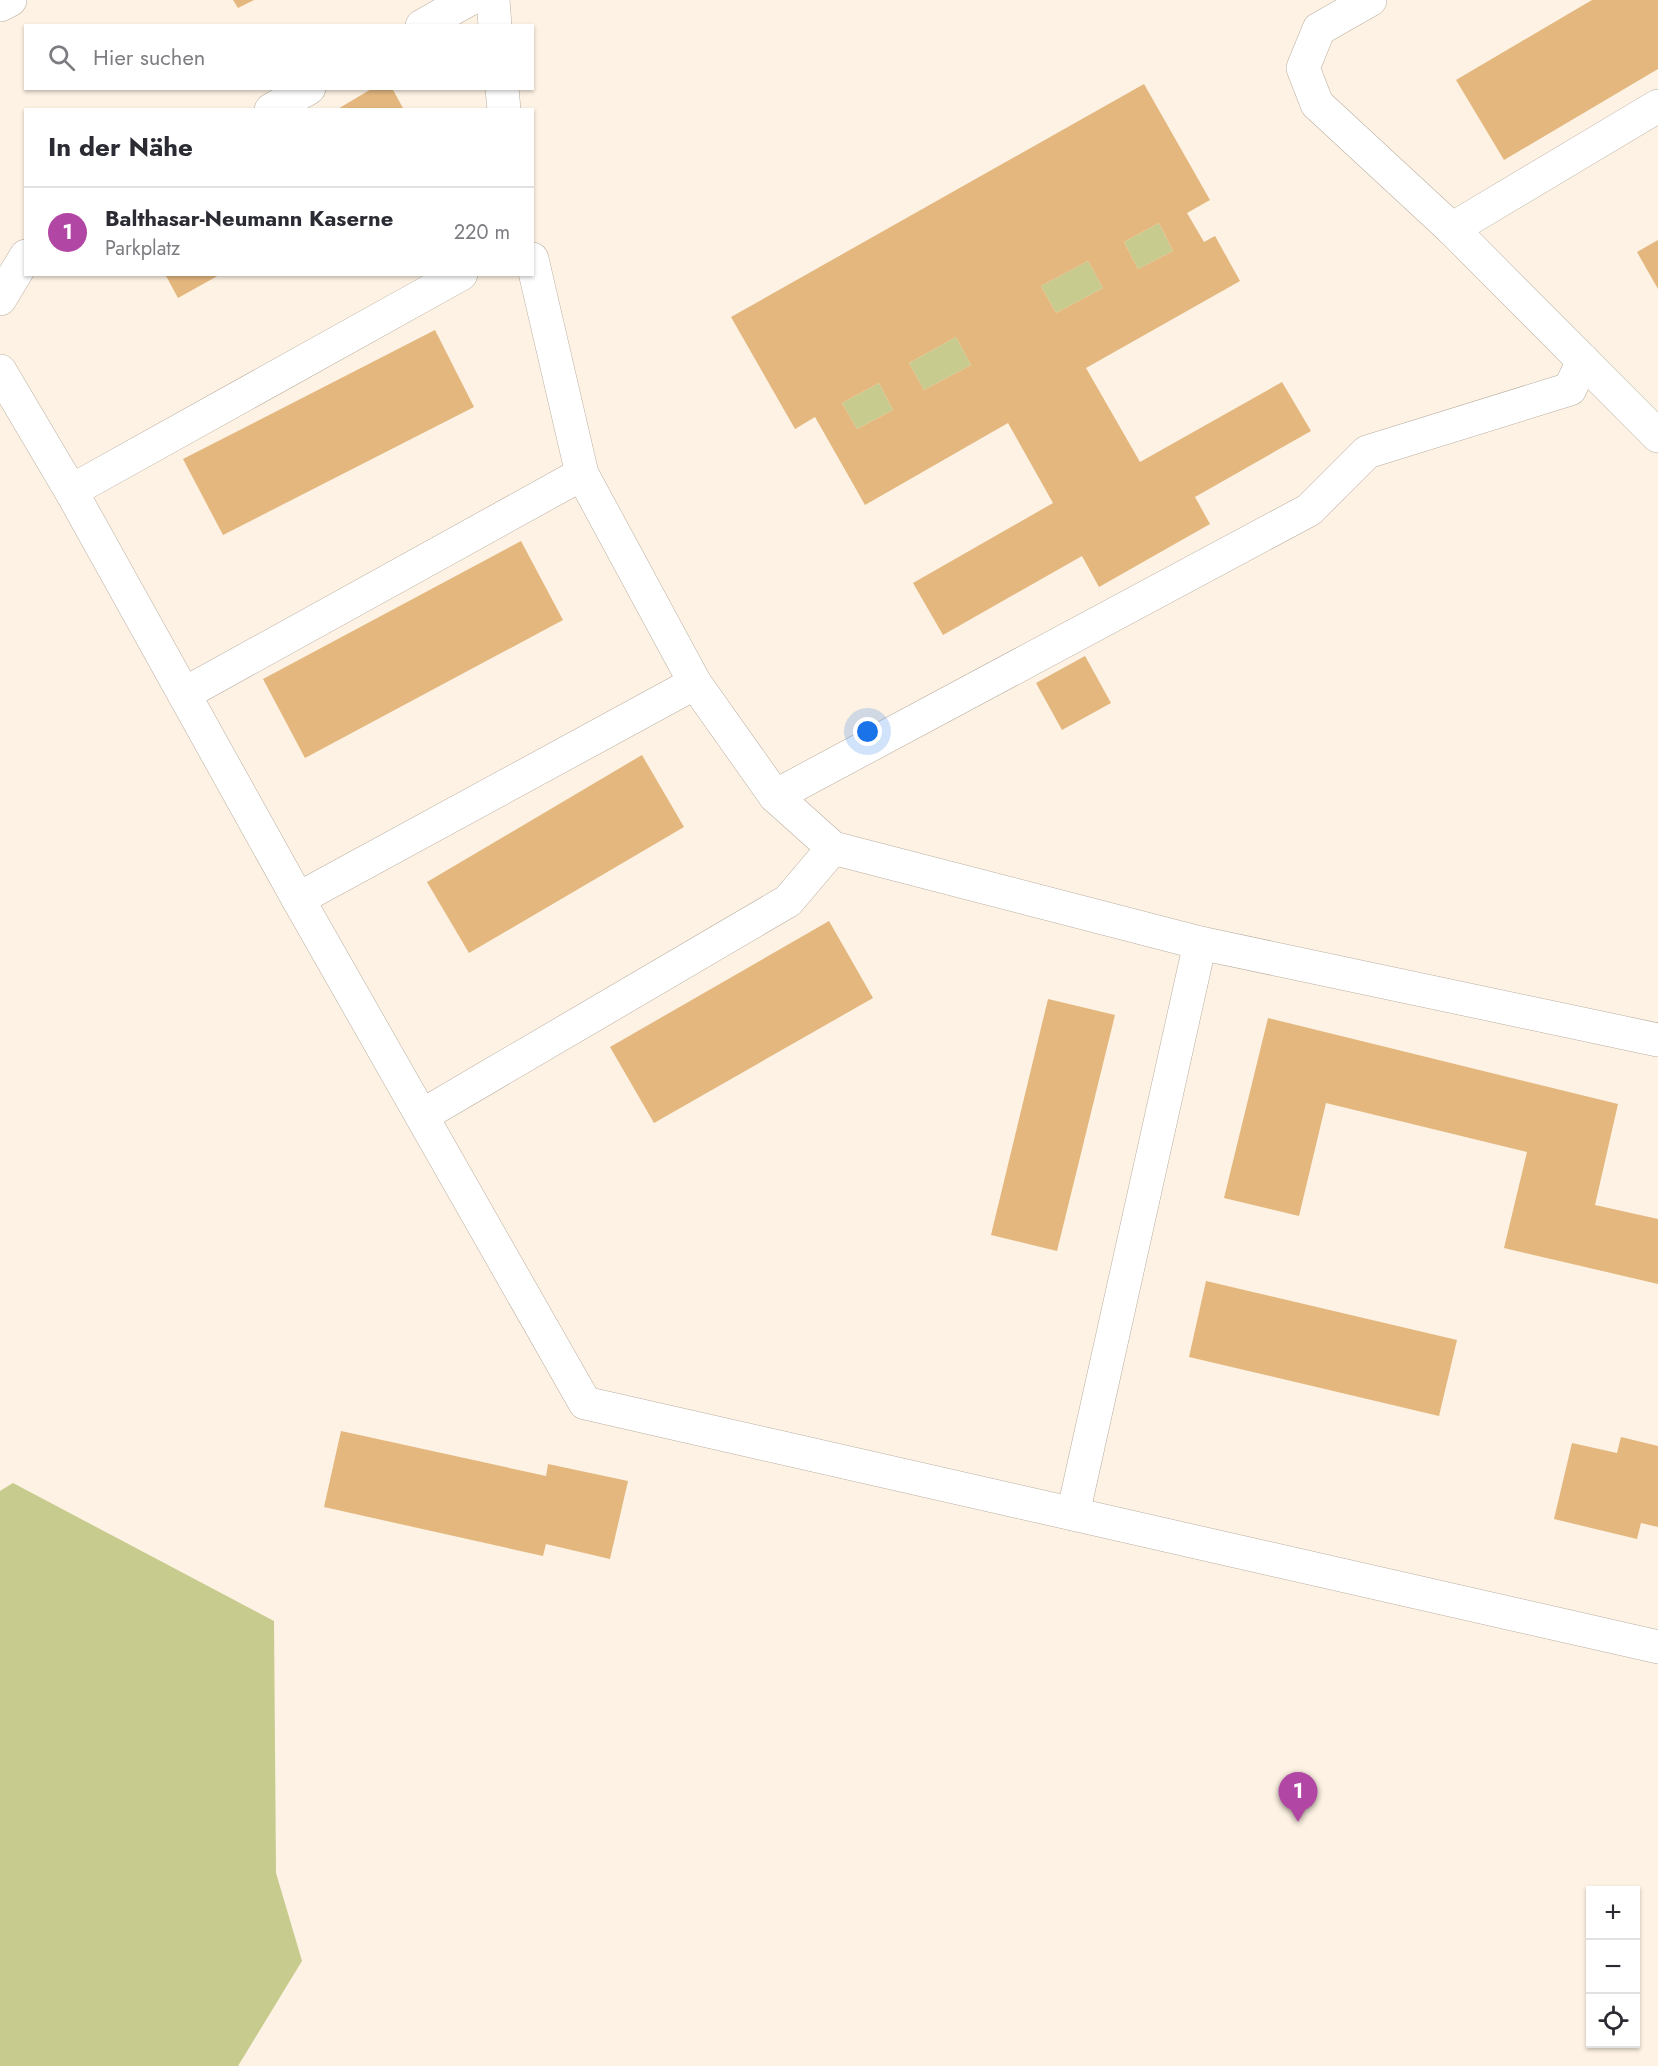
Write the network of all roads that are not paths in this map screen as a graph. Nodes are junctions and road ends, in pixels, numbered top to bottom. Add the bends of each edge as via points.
1 (10, 0) edge
2 (468, 0) edge
3 (493, 0) edge
4 (1370, 0) edge
5 (0, 5) edge
6 (426, 24) edge
7 (495, 24) edge
8 (306, 90) edge
9 (502, 90) edge
10 (1658, 106) edge
11 (274, 108) edge
12 (504, 108) edge
13 (1452, 228) junction
14 (24, 259) edge
15 (534, 268) edge
16 (457, 276) edge
17 (0, 299) edge
18 (1583, 360) junction
19 (0, 371) edge
20 (1646, 403) edge
21 (1658, 436) edge
22 (582, 474) junction
23 (71, 491) junction
24 (695, 683) junction
25 (184, 694) junction
26 (775, 796) junction
27 (833, 848) junction
28 (298, 899) junction
29 (1200, 944) junction
30 (1658, 1041) edge
31 (423, 1115) junction
32 (1073, 1514) junction
33 (1658, 1647) edge

1 - 5 lane
2 - 6 lane
3 - 7 lane
4 - 13 lane via 1319,30 1303,68 1317,104
8 - 11 lane
9 - 12 lane
10 - 13 lane
13 - 18 lane
14 - 17 lane
15 - 22 lane
16 - 23 lane
18 - 20 lane
18 - 26 lane via 1570,389 1367,452 1309,510
19 - 23 lane
20 - 21 lane
22 - 24 lane
22 - 25 lane
23 - 25 lane
24 - 26 lane
24 - 28 lane
25 - 28 lane
26 - 27 lane
27 - 29 lane
27 - 31 lane via 788,901
28 - 31 lane
29 - 30 lane
29 - 32 lane
31 - 32 lane via 585,1403
32 - 33 lane

